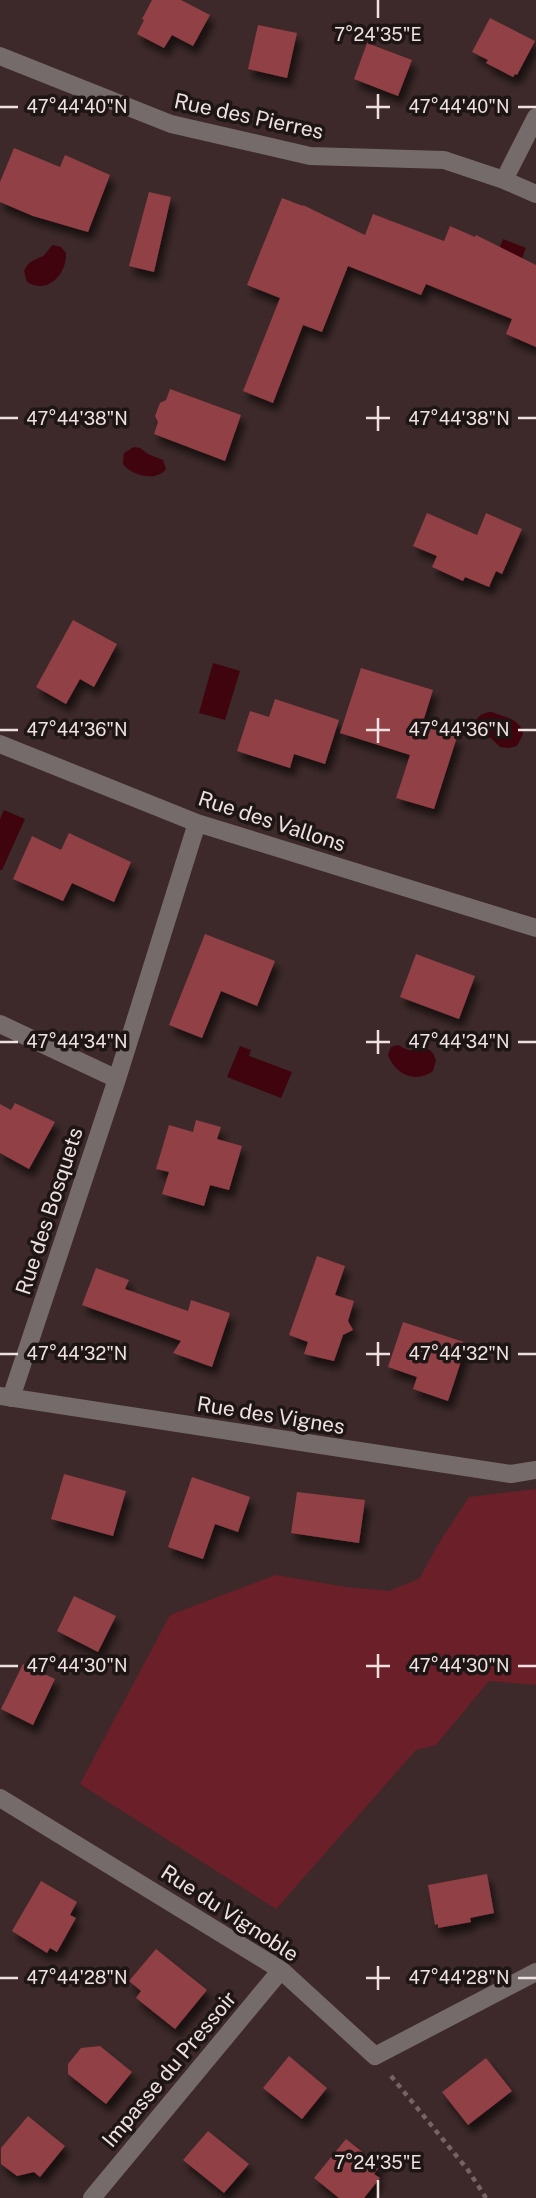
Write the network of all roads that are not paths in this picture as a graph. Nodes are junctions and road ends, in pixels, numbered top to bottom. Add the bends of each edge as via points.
1 (0, 56) edge
2 (536, 117) edge
3 (504, 180) junction
4 (536, 194) edge
5 (0, 744) edge
6 (197, 822) junction
7 (536, 928) edge
8 (0, 1024) edge
9 (117, 1079) junction
10 (5, 1397) edge
11 (536, 1470) edge
12 (0, 1798) edge
13 (282, 1970) junction
14 (536, 1972) edge
15 (92, 2198) edge

1 - 3 street, Rue des Pierres via 171,124 310,156 444,160
2 - 3 street
3 - 4 street, Rue des Pierres
5 - 6 street, Rue des Vallons
6 - 7 street, Rue des Vallons
6 - 9 street, Rue des Bosquets
8 - 9 street
9 - 10 street, Rue des Bosquets
10 - 11 street, Rue des Vignes via 511,1474
12 - 13 street, Rue du Vignoble
13 - 14 street, Rue du Vignoble via 375,2056
13 - 15 street, Impasse du Pressoir

